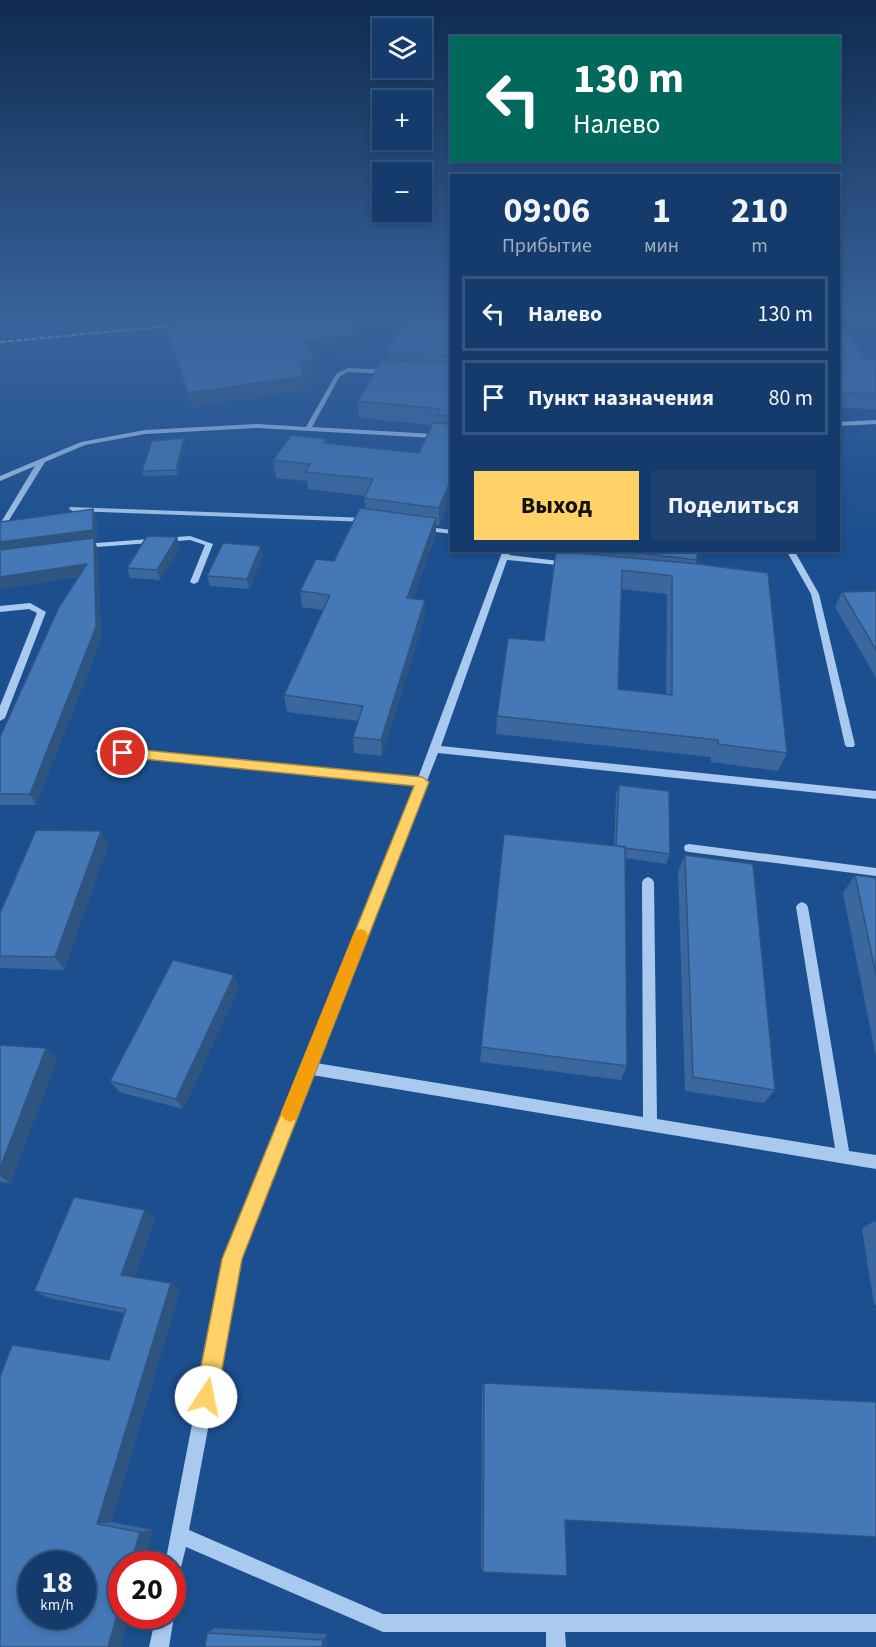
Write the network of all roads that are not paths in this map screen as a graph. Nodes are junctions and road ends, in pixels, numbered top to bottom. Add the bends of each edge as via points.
1 (329, 392) edge
2 (876, 423) edge
3 (840, 424) edge
4 (308, 429) junction
5 (450, 437) edge
6 (42, 460) junction
7 (0, 478) edge
8 (73, 509) edge
9 (378, 521) edge
10 (3, 523) edge
11 (409, 526) edge
12 (450, 532) edge
13 (77, 547) edge
14 (791, 552) edge
15 (506, 554) edge
16 (574, 564) edge
17 (194, 582) dead end
18 (0, 609) edge
19 (0, 718) edge
20 (850, 745) dead end
21 (435, 749) junction
22 (100, 751) dead end
23 (422, 782) junction
24 (876, 795) edge
25 (689, 848) dead end
26 (876, 872) edge
27 (648, 882) dead end
28 (802, 908) dead end
29 (308, 1068) junction
30 (650, 1125) junction
31 (843, 1156) junction
32 (876, 1162) edge
33 (180, 1535) junction
34 (177, 1551) edge
35 (555, 1623) junction
36 (876, 1623) edge
37 (162, 1629) edge
38 (159, 1647) edge
39 (556, 1647) edge

1 - 4 street
2 - 3 street
4 - 5 street
4 - 6 street via 258,426 144,432 83,443
6 - 7 street
6 - 10 street
8 - 9 street
11 - 12 street
13 - 17 street via 190,537 209,544
14 - 20 street via 815,594
15 - 16 street
15 - 21 street
18 - 19 street via 30,606 42,612
21 - 23 street
21 - 24 street
22 - 23 street
23 - 29 street
25 - 26 street
27 - 30 street
28 - 31 street
29 - 30 street
29 - 33 street via 232,1259
30 - 31 street
31 - 32 street
33 - 34 street
33 - 35 street via 383,1623
35 - 36 street
35 - 39 street
37 - 38 street

